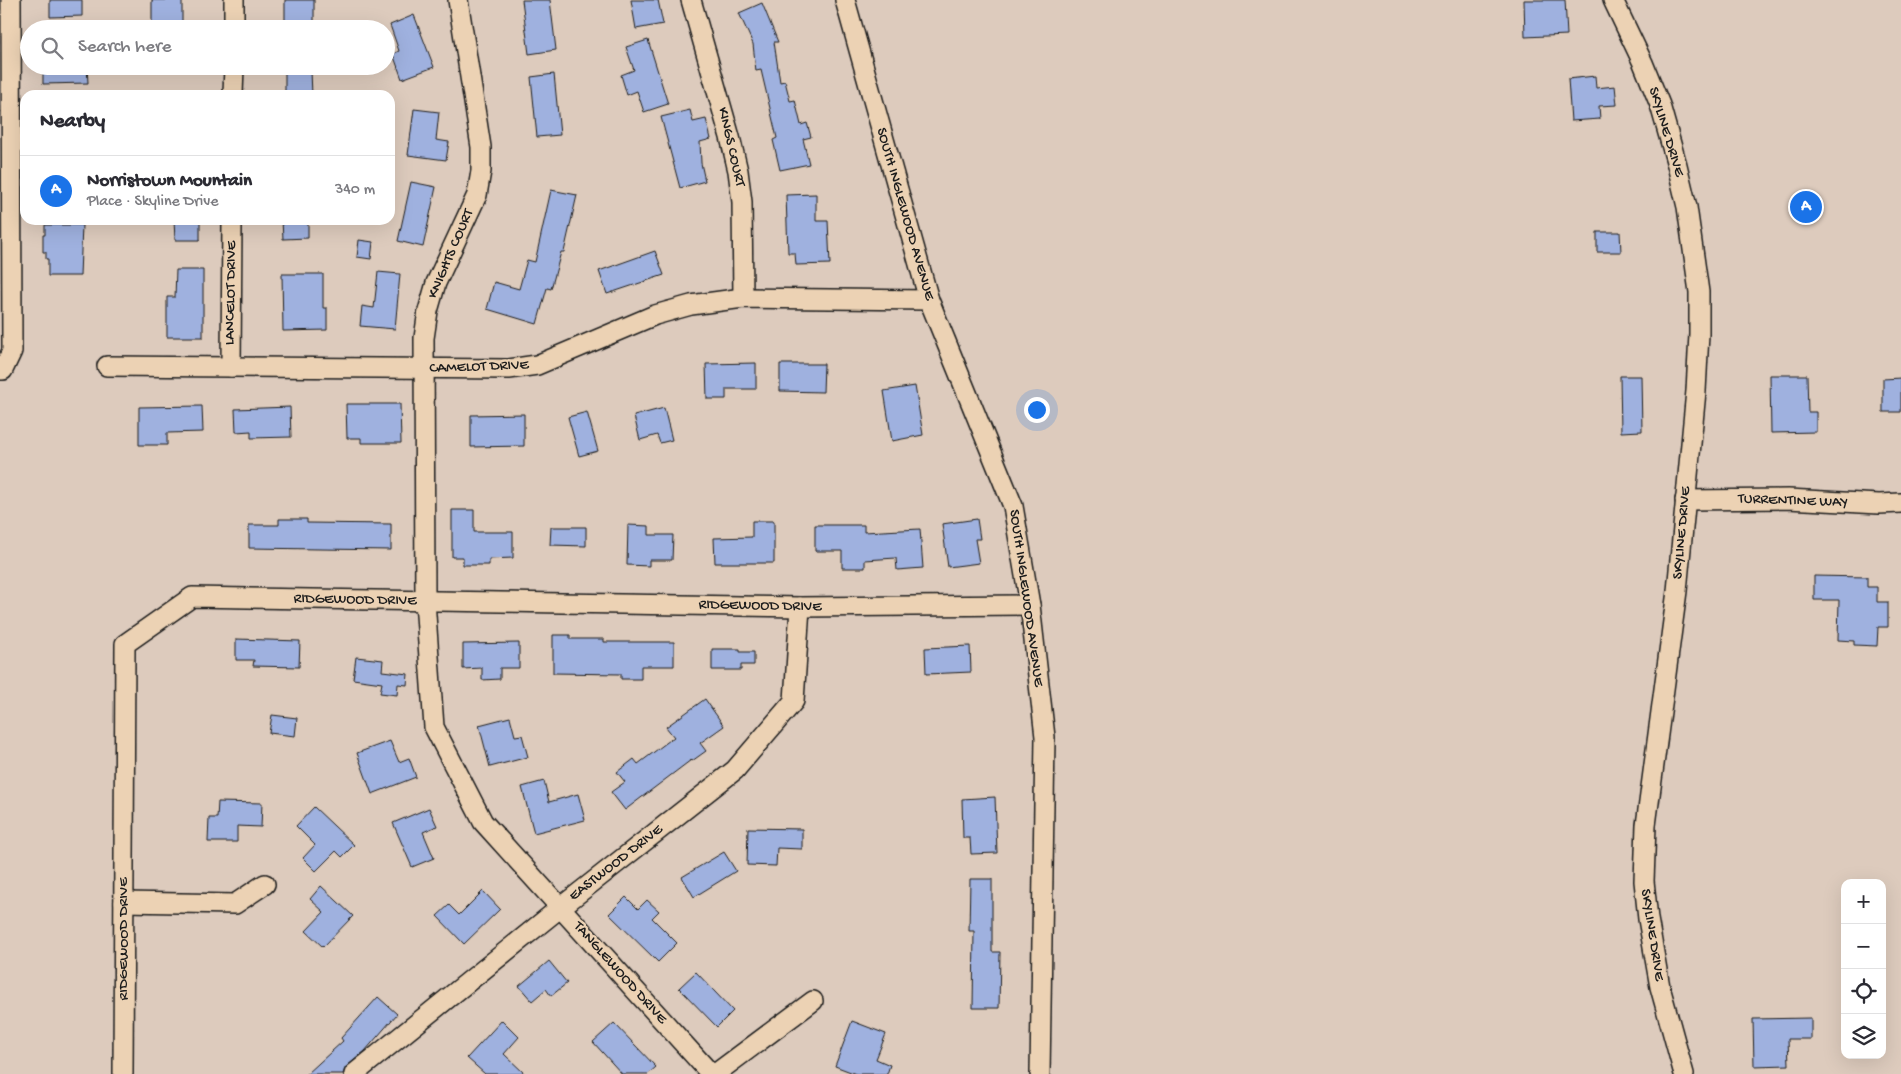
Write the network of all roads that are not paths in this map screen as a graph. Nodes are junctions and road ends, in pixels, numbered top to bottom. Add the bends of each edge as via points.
1 (11, 0) edge
2 (234, 0) edge
3 (458, 0) edge
4 (692, 0) edge
5 (845, 0) edge
6 (1613, 0) edge
7 (234, 20) edge
8 (234, 75) edge
9 (233, 90) edge
10 (232, 225) edge
11 (743, 298) junction
12 (929, 300) junction
13 (106, 366) dead end
14 (231, 367) junction
15 (424, 369) junction
16 (0, 370) edge
17 (1685, 500) junction
18 (1901, 503) edge
19 (425, 601) junction
20 (1030, 605) junction
21 (800, 606) junction
22 (265, 884) dead end
23 (124, 902) junction
24 (561, 907) junction
25 (813, 1001) dead end
26 (123, 1074) edge
27 (354, 1074) edge
28 (710, 1074) edge
29 (715, 1074) edge
30 (1040, 1074) edge
31 (1684, 1074) edge

1 - 16 street via 12,350 3,370
2 - 7 street
3 - 15 street, KNIGHTS COURT via 481,147 481,171 477,196 436,283 424,338
4 - 11 street, KINGS COURT via 738,171 742,202
5 - 12 street, SOUTH INGLEWOOD AVENUE
6 - 17 street, SKYLINE DRIVE via 1660,105 1677,164 1694,250 1699,334
8 - 9 street
10 - 14 street, LANCELOT DRIVE
11 - 12 street, CAMELOT DRIVE
11 - 15 street, CAMELOT DRIVE via 691,305 655,316 537,365 509,369
12 - 20 street, SOUTH INGLEWOOD AVENUE via 1013,506
13 - 14 street, CAMELOT DRIVE
14 - 15 street, CAMELOT DRIVE
15 - 19 street, KNIGHTS COURT
17 - 18 street, TURRENTINE WAY
17 - 31 street, SKYLINE DRIVE via 1677,591 1646,825 1644,880 1660,987
19 - 21 street, RIDGEWOOD DRIVE
19 - 23 street, RIDGEWOOD DRIVE via 192,597 126,644
19 - 24 street, TANGLEWOOD DRIVE via 434,727 483,822
20 - 21 street, RIDGEWOOD DRIVE
20 - 30 street, SOUTH INGLEWOOD AVENUE via 1045,737
21 - 24 street, EASTWOOD DRIVE via 794,701 734,770
22 - 23 street via 235,904
23 - 26 street, RIDGEWOOD DRIVE
24 - 27 street, EASTWOOD DRIVE
24 - 28 street, TANGLEWOOD DRIVE
25 - 29 street

